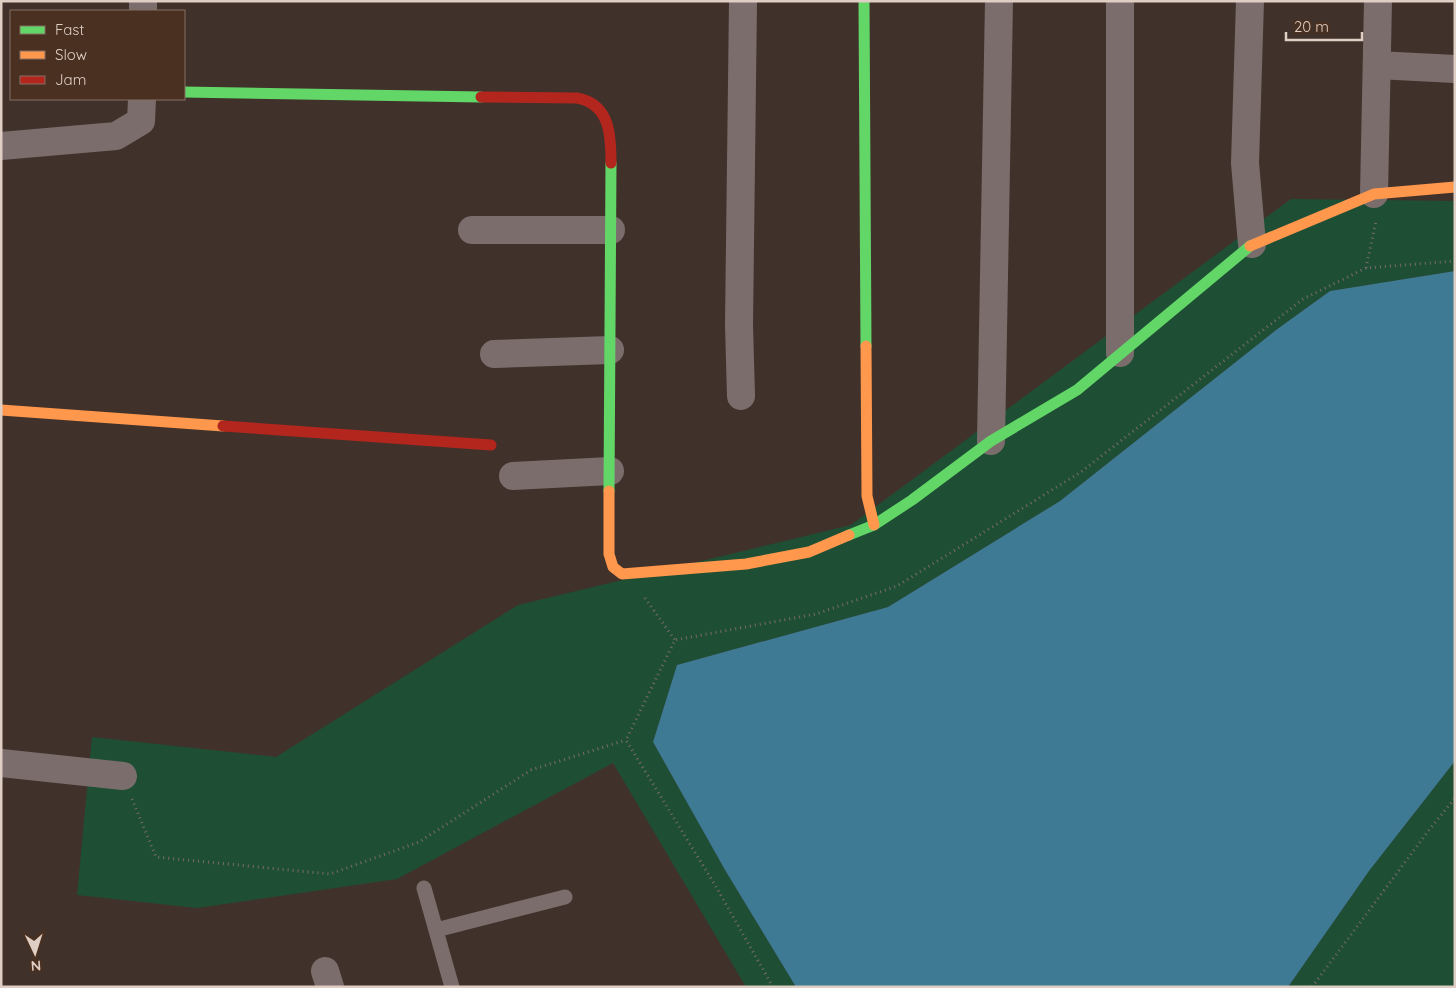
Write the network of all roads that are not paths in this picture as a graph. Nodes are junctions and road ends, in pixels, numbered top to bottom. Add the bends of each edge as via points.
1 (743, 1) edge
2 (864, 1) edge
3 (999, 1) edge
4 (1120, 1) edge
5 (1250, 1) edge
6 (1378, 1) edge
7 (1377, 65) junction
8 (1455, 69) edge
9 (185, 92) edge
10 (142, 100) edge
11 (1, 146) edge
12 (1455, 187) edge
13 (1377, 194) junction
14 (472, 230) dead end
15 (611, 230) junction
16 (1252, 244) junction
17 (610, 350) junction
18 (1120, 353) junction
19 (494, 354) dead end
20 (742, 396) dead end
21 (1, 410) edge
22 (991, 441) junction
23 (491, 445) dead end
24 (610, 471) junction
25 (514, 476) dead end
26 (874, 525) junction
27 (1, 763) edge
28 (123, 776) road end
29 (424, 888) dead end
30 (565, 897) dead end
31 (436, 930) junction
32 (452, 987) edge

1 - 20 street via 739,325
2 - 26 street via 867,496
3 - 22 street
4 - 18 street
5 - 16 street via 1245,163
6 - 7 street
7 - 8 street
7 - 13 street
9 - 15 street via 577,98 592,102 608,128 611,147
10 - 11 street via 141,121 116,136
12 - 13 street
13 - 16 street
14 - 15 street
15 - 17 street
16 - 18 street
17 - 19 street
17 - 24 street
18 - 22 street via 1077,390
21 - 23 street
22 - 26 street
24 - 25 street
24 - 26 street via 610,554 613,567 622,574 746,564 809,552
27 - 28 street
29 - 31 lane
30 - 31 lane
31 - 32 lane

